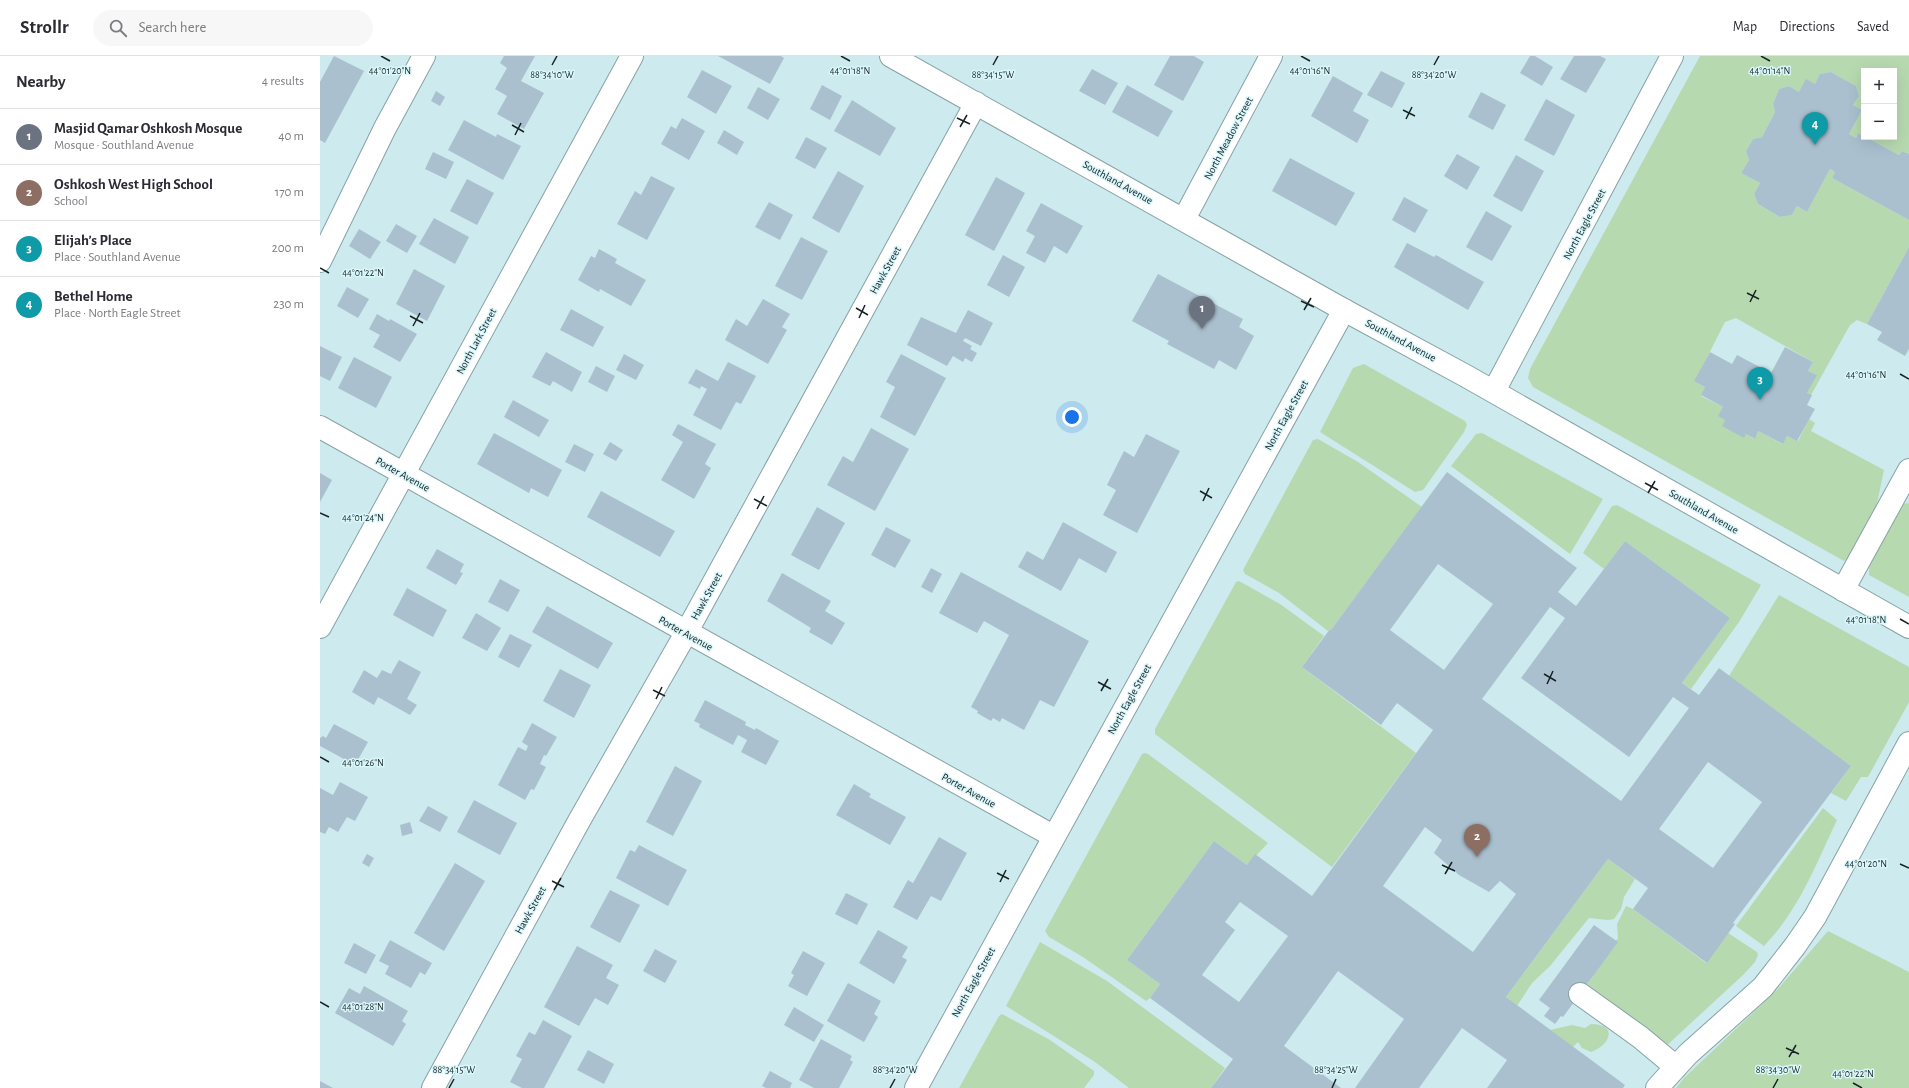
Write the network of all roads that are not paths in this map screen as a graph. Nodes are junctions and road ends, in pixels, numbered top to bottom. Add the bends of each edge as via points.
1 (424, 56) edge
2 (632, 56) edge
3 (891, 56) edge
4 (1271, 56) edge
5 (1672, 56) edge
6 (976, 103) junction
7 (1184, 219) junction
8 (320, 261) edge
9 (1344, 310) junction
10 (1494, 392) junction
11 (320, 427) edge
12 (1909, 470) edge
13 (404, 474) junction
14 (1844, 590) junction
15 (320, 627) edge
16 (1909, 627) edge
17 (686, 633) junction
18 (1909, 743) edge
19 (1053, 836) junction
20 (1580, 994) dead end
21 (1676, 1067) junction
22 (433, 1088) edge
23 (916, 1088) edge
24 (1657, 1088) edge

1 - 8 street via 385,128
2 - 13 street, North Lark Street
3 - 6 street, Southland Avenue
4 - 7 street, North Meadow Street
5 - 10 street, North Eagle Street
6 - 7 street, Southland Avenue
6 - 17 street, Hawk Street
7 - 9 street, Southland Avenue
9 - 10 street, Southland Avenue
9 - 19 street, North Eagle Street
10 - 14 street, Southland Avenue
11 - 13 street, Porter Avenue
12 - 14 street
13 - 15 street, North Lark Street
13 - 17 street, Porter Avenue
14 - 16 street, Southland Avenue
17 - 19 street, Porter Avenue
17 - 22 street, Hawk Street via 579,821
18 - 21 street via 1815,917 1795,946 1763,986
19 - 23 street, North Eagle Street
20 - 21 street via 1640,1037
21 - 24 street

